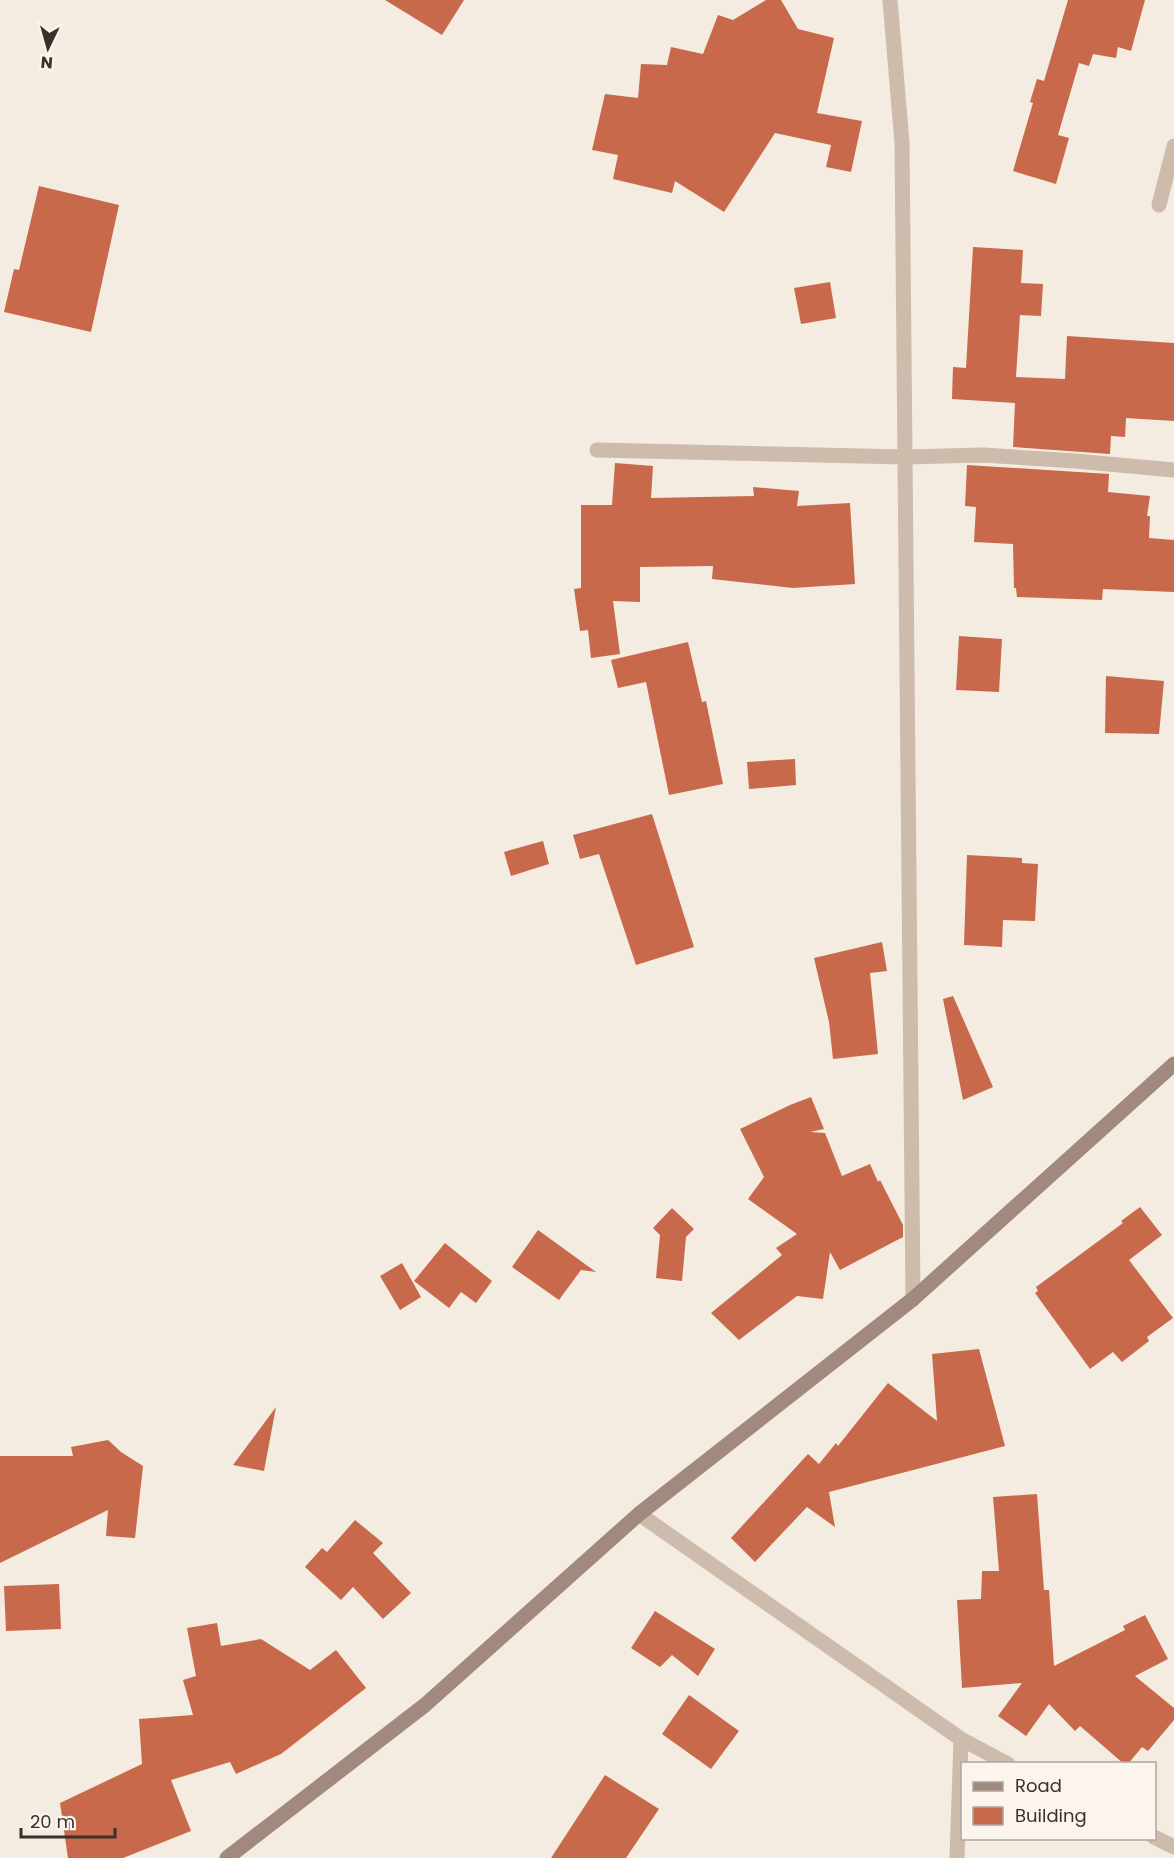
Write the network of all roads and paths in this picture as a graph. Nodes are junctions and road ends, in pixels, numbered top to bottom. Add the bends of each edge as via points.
1 (890, 0) edge
2 (1174, 146) edge
3 (1159, 206) dead end
4 (597, 450) dead end
5 (905, 457) junction
6 (1174, 470) edge
7 (1174, 1064) edge
8 (914, 1299) junction
9 (639, 1514) junction
10 (961, 1738) junction
11 (1004, 1762) edge
12 (1156, 1838) edge
13 (1174, 1847) edge
14 (227, 1858) edge
15 (957, 1858) edge

1 - 5 street via 902,143
2 - 3 street
4 - 5 street
5 - 6 street via 983,455
5 - 8 street
7 - 8 street
8 - 9 street
9 - 10 street
9 - 14 street via 425,1705
10 - 11 street
10 - 15 street
12 - 13 street

